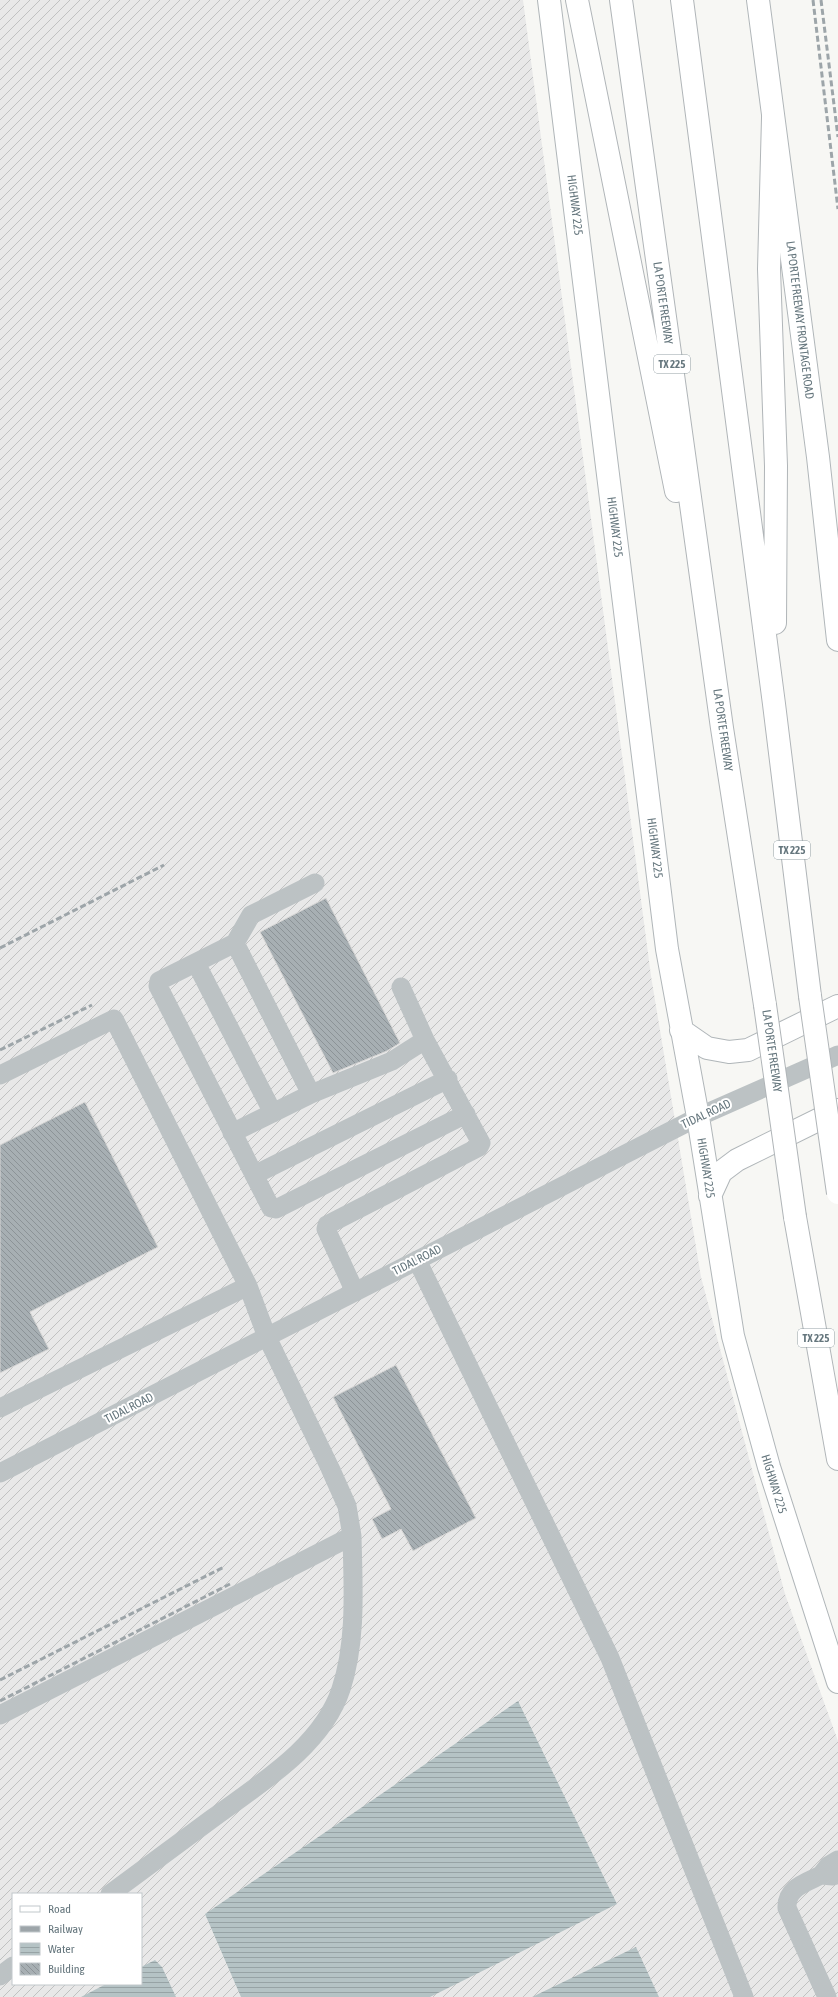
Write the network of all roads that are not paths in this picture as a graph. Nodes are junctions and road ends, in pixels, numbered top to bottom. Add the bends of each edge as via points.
1 (549, 0) edge
2 (577, 0) edge
3 (621, 0) edge
4 (682, 0) edge
5 (758, 0) edge
6 (773, 118) junction
7 (838, 640) edge
8 (774, 704) junction
9 (722, 728) junction
10 (315, 883) dead end
11 (235, 944) junction
12 (196, 963) junction
13 (401, 987) dead end
14 (838, 1006) edge
15 (682, 1030) junction
16 (426, 1040) junction
17 (838, 1055) edge
18 (0, 1075) edge
19 (448, 1079) junction
20 (311, 1094) junction
21 (838, 1110) edge
22 (273, 1113) junction
23 (466, 1114) junction
24 (698, 1117) junction
25 (232, 1133) junction
26 (254, 1175) junction
27 (838, 1193) edge
28 (710, 1196) junction
29 (417, 1260) junction
30 (248, 1286) junction
31 (354, 1292) junction
32 (267, 1337) junction
33 (0, 1408) edge
34 (838, 1459) edge
35 (0, 1473) edge
36 (352, 1536) junction
37 (838, 1682) edge
38 (0, 1715) edge
39 (838, 1860) edge
40 (830, 1874) edge
41 (111, 1893) edge
42 (12, 1967) edge
43 (0, 1976) edge
44 (744, 1997) edge
45 (826, 1997) edge

1 - 15 main road, HIGHWAY 225 via 667,949
2 - 9 main road
3 - 9 main road, LA PORTE FREEWAY / TX 225
4 - 8 main road, TX 225
5 - 6 main road, LA PORTE FREEWAY FRONTAGE ROAD
6 - 7 main road, LA PORTE FREEWAY FRONTAGE ROAD via 818,457
6 - 8 main road via 769,269 776,466
8 - 27 main road, TX 225, bridge via 810,996
9 - 34 main road, LA PORTE FREEWAY / TX 225, bridge via 795,1217
10 - 11 street via 251,915
11 - 12 street
11 - 20 street
12 - 22 street
12 - 25 street via 159,981 158,986
13 - 16 street
14 - 15 main road via 742,1051 729,1052 707,1048
15 - 24 main road, HIGHWAY 225
16 - 19 street
16 - 20 street via 392,1061
17 - 24 street, TIDAL ROAD
18 - 30 street via 114,1020
19 - 23 street
19 - 26 street
20 - 22 street
21 - 28 main road via 737,1160 722,1172
22 - 25 street
23 - 26 street via 276,1210 271,1208
23 - 31 street via 481,1143 479,1147 327,1225 326,1229
24 - 28 main road, HIGHWAY 225
24 - 29 street, TIDAL ROAD
25 - 26 street
28 - 37 main road, HIGHWAY 225 via 733,1336 769,1467
29 - 31 street, TIDAL ROAD
29 - 44 street via 610,1658
30 - 32 street
30 - 33 street
31 - 32 street, TIDAL ROAD
32 - 35 street, TIDAL ROAD
32 - 36 street via 347,1506
36 - 38 street
36 - 41 street via 353,1597 350,1652 341,1690 326,1721 289,1762
39 - 40 street via 828,1866
40 - 45 street via 791,1891 786,1900 787,1908
42 - 43 street

